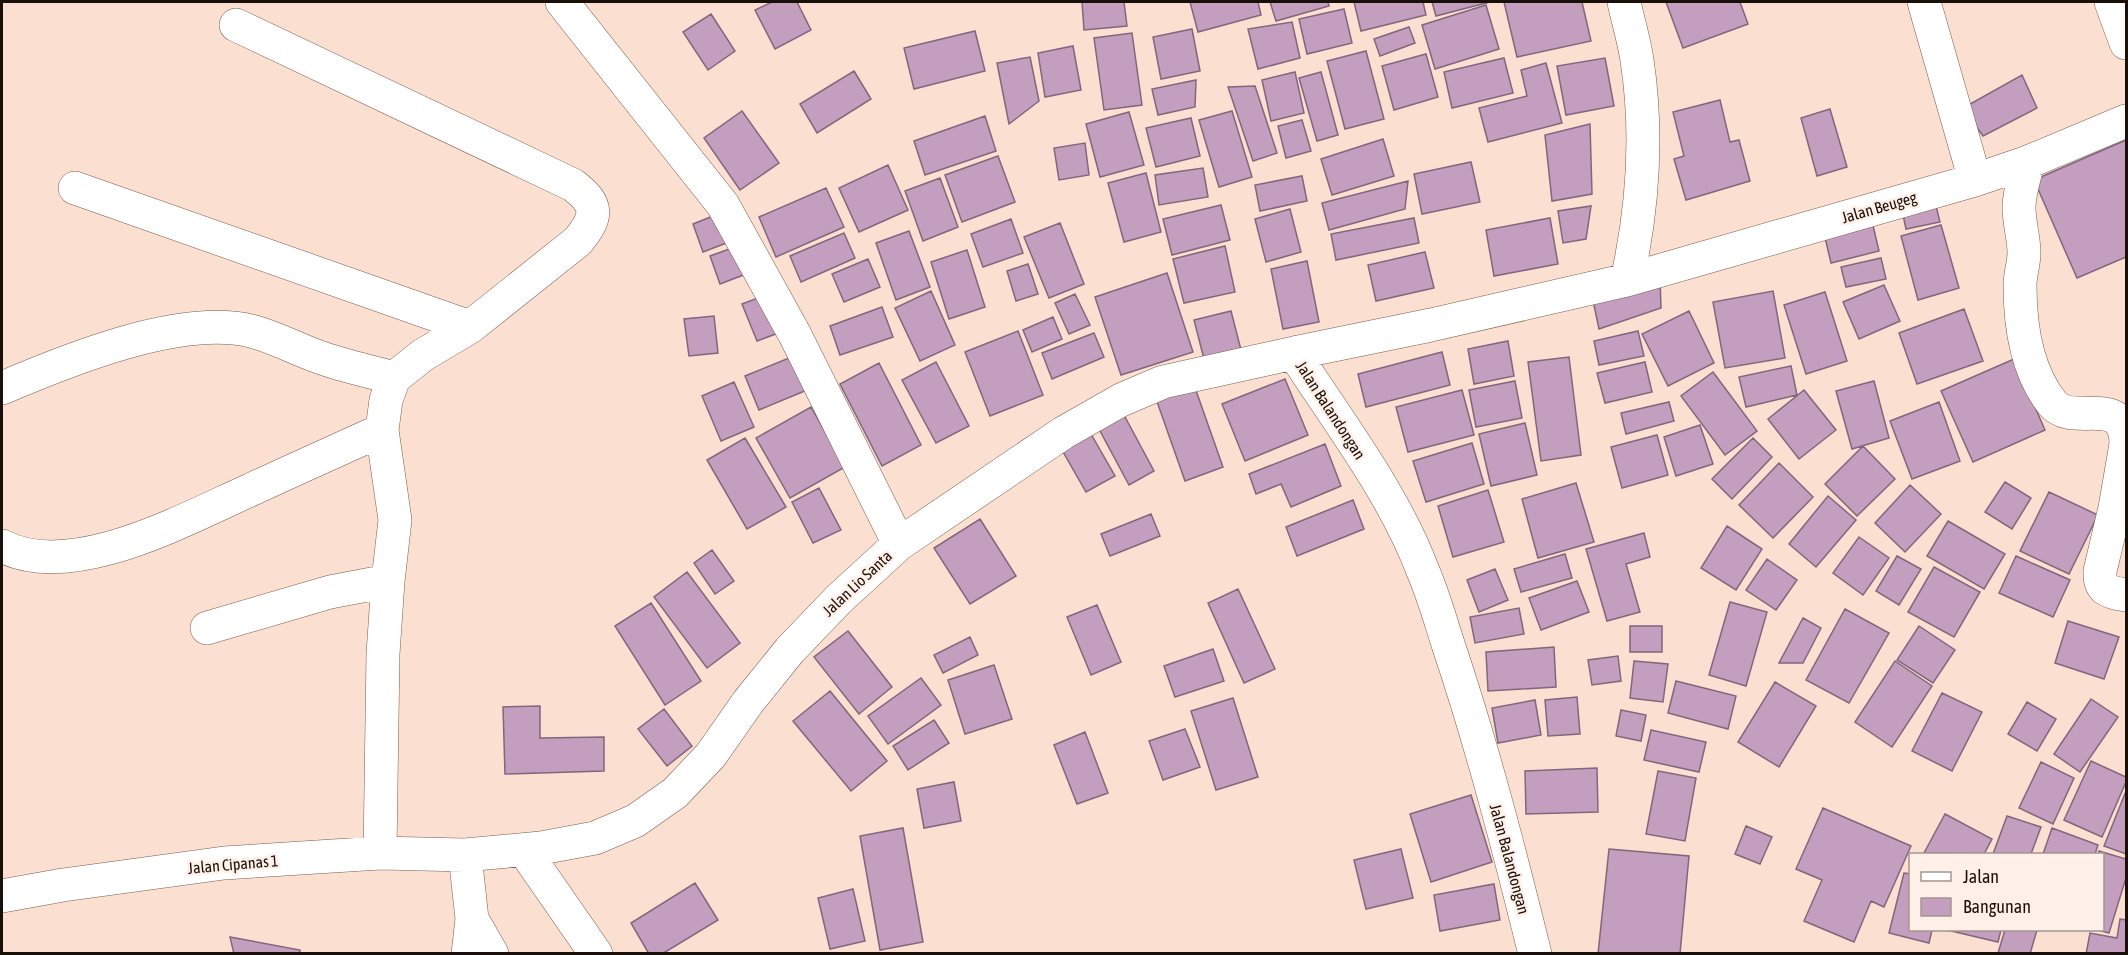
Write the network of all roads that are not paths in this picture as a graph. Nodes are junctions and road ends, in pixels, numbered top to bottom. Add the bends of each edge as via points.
1 (562, 2) edge
2 (1624, 2) edge
3 (1924, 2) edge
4 (2111, 2) edge
5 (236, 25) dead end
6 (2127, 43) edge
7 (2127, 121) edge
8 (2028, 162) junction
9 (1975, 180) junction
10 (75, 188) dead end
11 (1627, 280) junction
12 (470, 327) junction
13 (1294, 353) junction
14 (393, 378) junction
15 (2, 388) edge
16 (382, 429) junction
17 (899, 544) junction
18 (2, 546) edge
19 (388, 581) junction
20 (2127, 595) edge
21 (207, 628) dead end
22 (524, 850) junction
23 (380, 853) junction
24 (465, 855) junction
25 (2, 896) edge
26 (472, 919) junction
27 (468, 954) edge
28 (492, 954) edge
29 (596, 954) edge
30 (1535, 954) edge

1 - 17 street via 723,205 795,335
2 - 11 street via 1637,58 1643,113 1640,203
3 - 9 street
4 - 6 street
5 - 12 street via 573,185 592,203 593,219 578,241
7 - 8 street, Jalan Beugeg
8 - 9 street, Jalan Beugeg
8 - 20 street via 2019,206 2024,255 2020,283 2022,325 2028,357 2058,409 2108,413 2126,434 2100,580 2110,592
9 - 11 street, Jalan Beugeg
10 - 12 street
11 - 13 street, Jalan Balandongan
12 - 14 street
13 - 17 street, Jalan Lio Santa via 1163,382 1121,400 1064,433
13 - 30 street, Jalan Balandongan via 1371,471 1423,570 1462,686
14 - 15 street via 318,357 250,331 212,327 164,333 70,359
14 - 16 street
16 - 18 street via 148,536 81,555 52,558 33,558
16 - 19 street via 396,520
17 - 22 street, Jalan Lio Santa via 790,650 711,755 675,793 635,821 595,837
19 - 21 street via 330,592
19 - 23 street
22 - 24 street, Jalan Lio Santa
22 - 29 street
23 - 24 street, Jalan Cipanas 1
23 - 25 street, Jalan Cipanas 1 via 224,863
24 - 26 street
26 - 27 street
26 - 28 street

